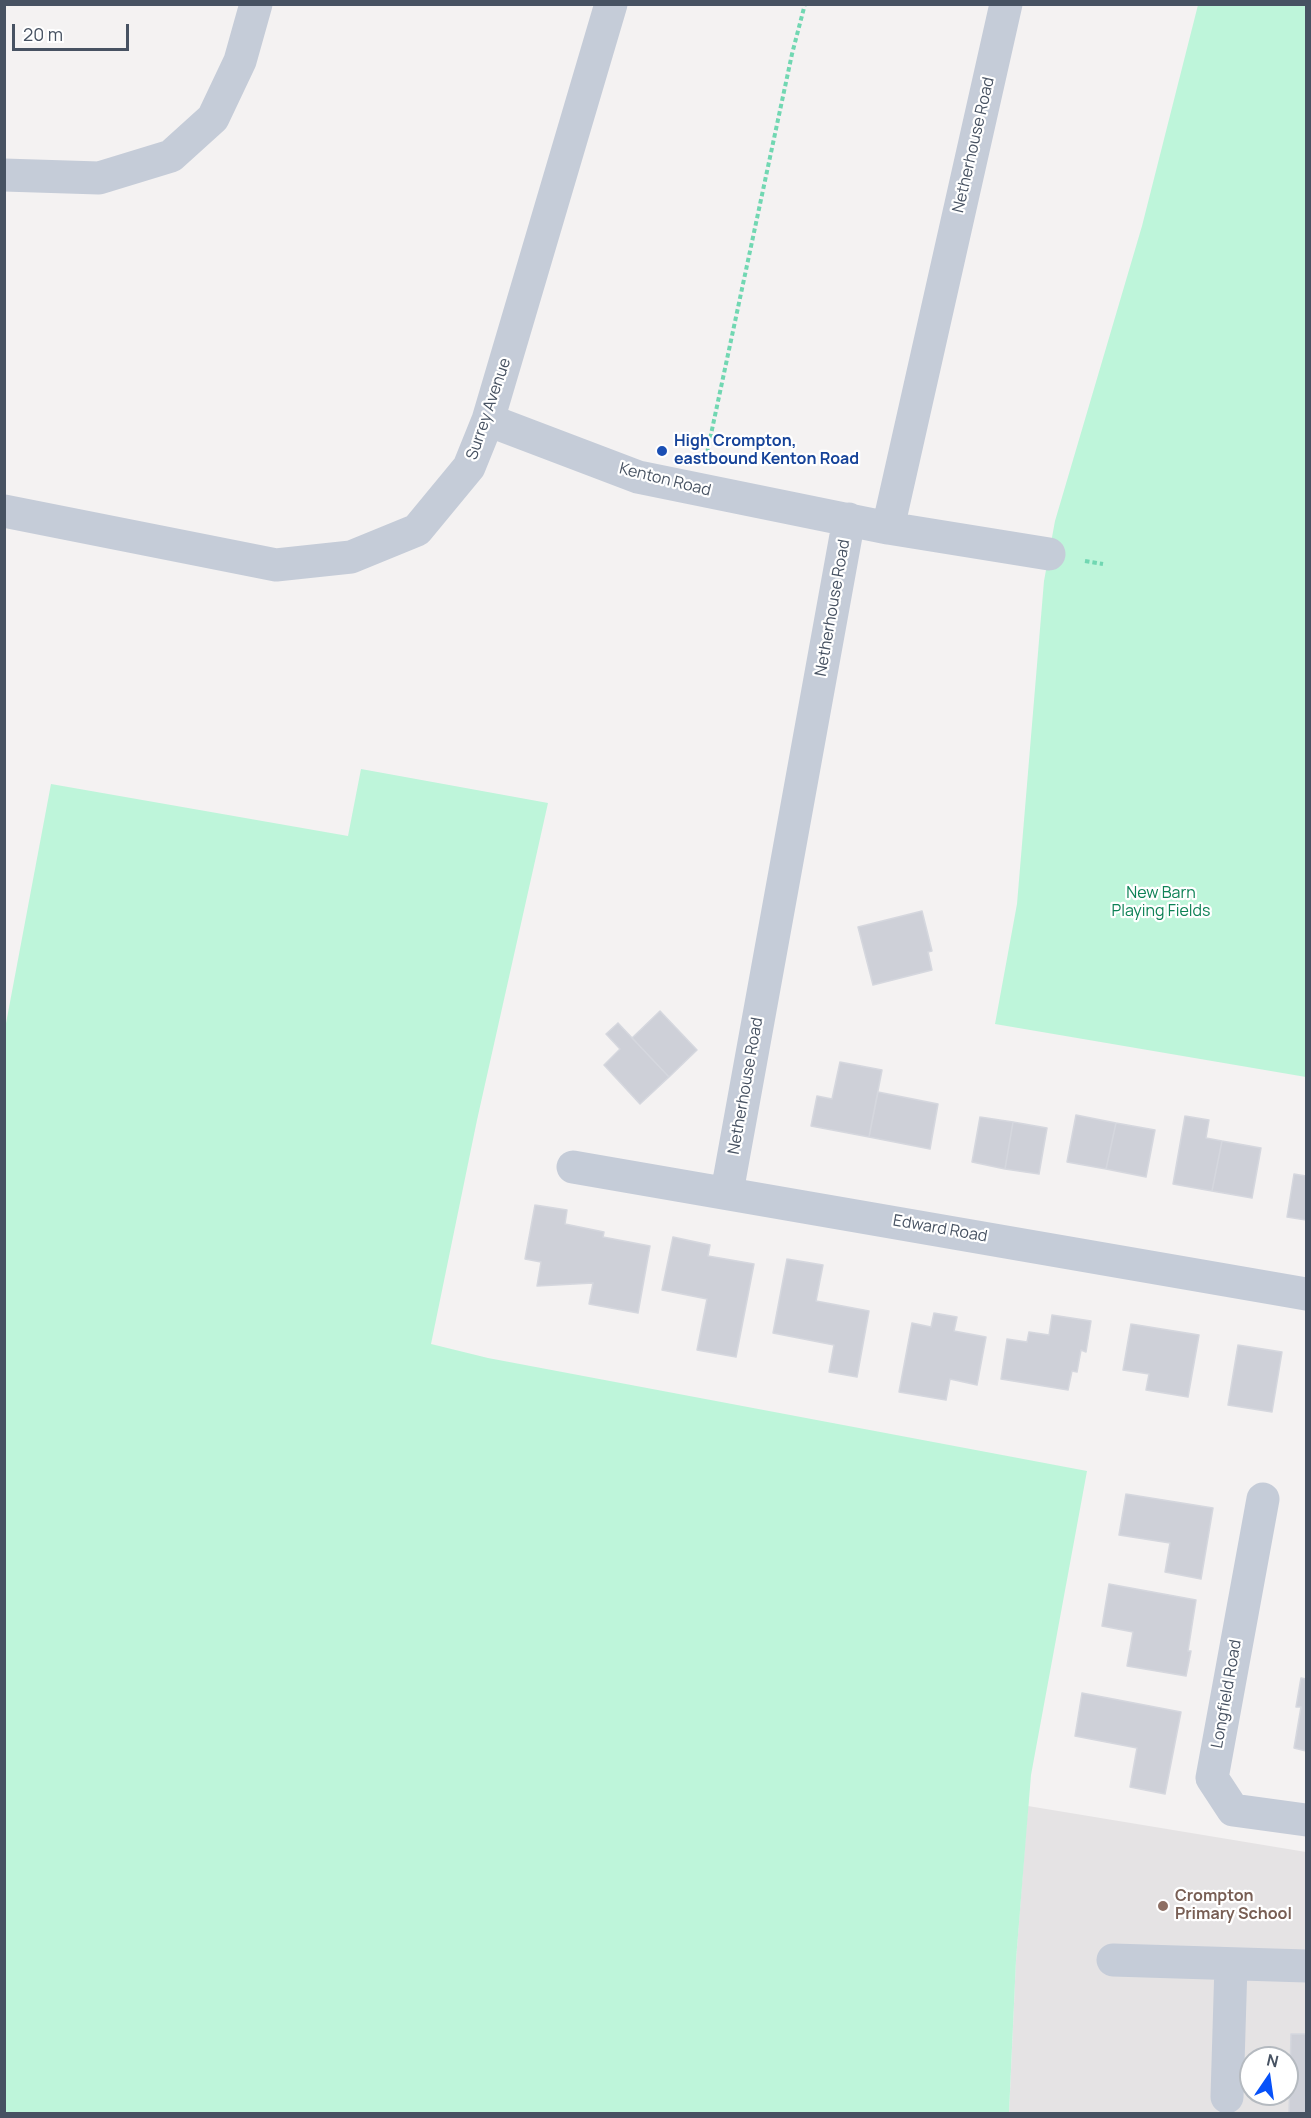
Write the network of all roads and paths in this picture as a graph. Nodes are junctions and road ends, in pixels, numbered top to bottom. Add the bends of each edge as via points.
1 (256, 4) edge
2 (611, 4) edge
3 (805, 4) edge
4 (1006, 4) edge
5 (6, 183) edge
6 (488, 420) junction
7 (699, 489) junction
8 (4, 511) edge
9 (849, 519) junction
10 (888, 528) junction
11 (1049, 554) dead end
12 (573, 1167) dead end
13 (727, 1192) junction
14 (1306, 1294) edge
15 (1263, 1498) dead end
16 (1306, 1820) edge
17 (1113, 1960) dead end
18 (1231, 1964) junction
19 (1306, 1966) edge
20 (1227, 2097) dead end

1 - 5 street via 240,61 213,118 171,156 99,178
2 - 6 street, Surrey Avenue
3 - 7 path
4 - 10 street, Netherhouse Road
6 - 7 street, Kenton Road via 638,477
6 - 8 street, Surrey Avenue via 469,467 417,530 351,556 276,565
7 - 9 street, Kenton Road
9 - 10 street, Netherhouse Road
9 - 13 street, Netherhouse Road
10 - 11 street
12 - 13 street, Edward Road
13 - 14 street, Edward Road
15 - 16 street, Longfield Road via 1212,1778 1233,1810
17 - 18 street
18 - 19 street
18 - 20 street

